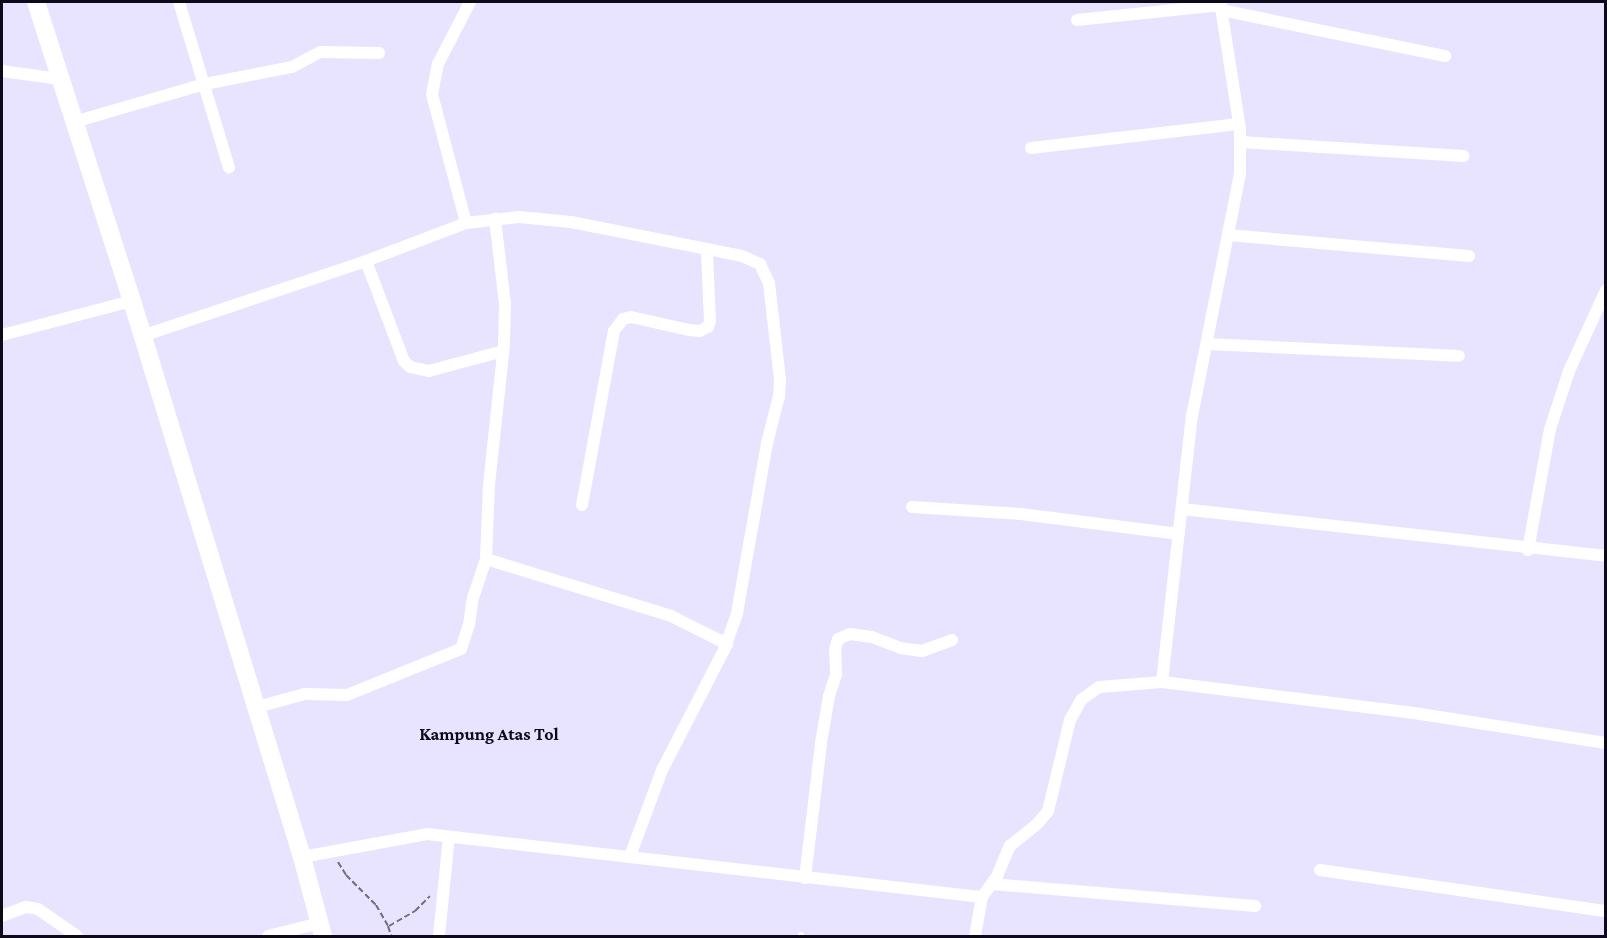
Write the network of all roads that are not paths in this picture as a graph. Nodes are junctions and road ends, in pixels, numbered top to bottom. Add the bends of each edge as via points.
1 (36, 2) edge
2 (179, 2) edge
3 (470, 2) edge
4 (1221, 6) edge
5 (1077, 20) dead end
6 (379, 53) dead end
7 (1445, 56) dead end
8 (2, 71) edge
9 (60, 79) junction
10 (205, 84) junction
11 (74, 122) junction
12 (1239, 124) junction
13 (1240, 142) junction
14 (1031, 148) dead end
15 (1464, 156) dead end
16 (228, 168) dead end
17 (495, 219) junction
18 (466, 223) junction
19 (1228, 236) junction
20 (707, 251) junction
21 (1469, 256) dead end
22 (366, 261) junction
23 (1605, 291) edge
24 (132, 301) junction
25 (2, 335) edge
26 (142, 336) junction
27 (1207, 344) junction
28 (503, 351) junction
29 (1459, 356) dead end
30 (582, 505) dead end
31 (912, 507) dead end
32 (1182, 509) junction
33 (1179, 534) junction
34 (1528, 550) junction
35 (1605, 556) edge
36 (486, 559) junction
37 (952, 640) dead end
38 (727, 644) junction
39 (1162, 682) junction
40 (256, 707) junction
41 (1605, 743) edge
42 (449, 836) junction
43 (630, 856) junction
44 (302, 857) junction
45 (1320, 870) dead end
46 (805, 878) junction
47 (992, 884) junction
48 (982, 897) junction
49 (1255, 906) dead end
50 (1605, 911) edge
51 (2, 916) edge
52 (322, 930) edge
53 (77, 936) edge
54 (268, 936) edge
55 (439, 936) edge
56 (975, 936) edge

1 - 9 main road
2 - 10 street
3 - 18 street via 438,64 432,94
4 - 5 street
4 - 7 street
4 - 12 street
6 - 10 street via 320,52 292,67
8 - 9 street
9 - 11 main road
10 - 11 street
10 - 16 street
11 - 24 main road
12 - 13 street
12 - 14 street
13 - 15 street
13 - 19 street via 1240,173
17 - 18 street
17 - 20 street via 571,222
17 - 28 street via 506,304
18 - 22 street
19 - 21 street
19 - 27 street
20 - 30 street via 708,327 689,330 631,317 623,318 614,331
20 - 38 street via 754,260 765,271 780,379 737,614
22 - 26 street
22 - 28 street via 404,361 410,367 429,371
23 - 34 street via 1569,371 1550,429
24 - 25 street
24 - 26 main road
26 - 40 main road
27 - 29 street
27 - 32 street via 1192,416
28 - 36 street via 489,485
31 - 33 street via 1021,514
32 - 33 street
32 - 34 street
33 - 39 street
34 - 35 street
36 - 38 street via 671,616
36 - 40 street via 461,649 454,654 347,695 305,694
37 - 46 street via 922,651 850,634 838,639 837,674 821,743
38 - 43 street via 662,770
39 - 41 street via 1414,713
39 - 47 street via 1099,687 1081,700 1070,720 1048,811 1010,846
40 - 44 main road
42 - 43 street
42 - 44 street via 410,836
42 - 55 street
43 - 46 street
44 - 52 main road
45 - 50 street
46 - 48 street
47 - 48 street
47 - 49 street
48 - 56 street
51 - 53 street via 26,907 38,909
52 - 54 street

